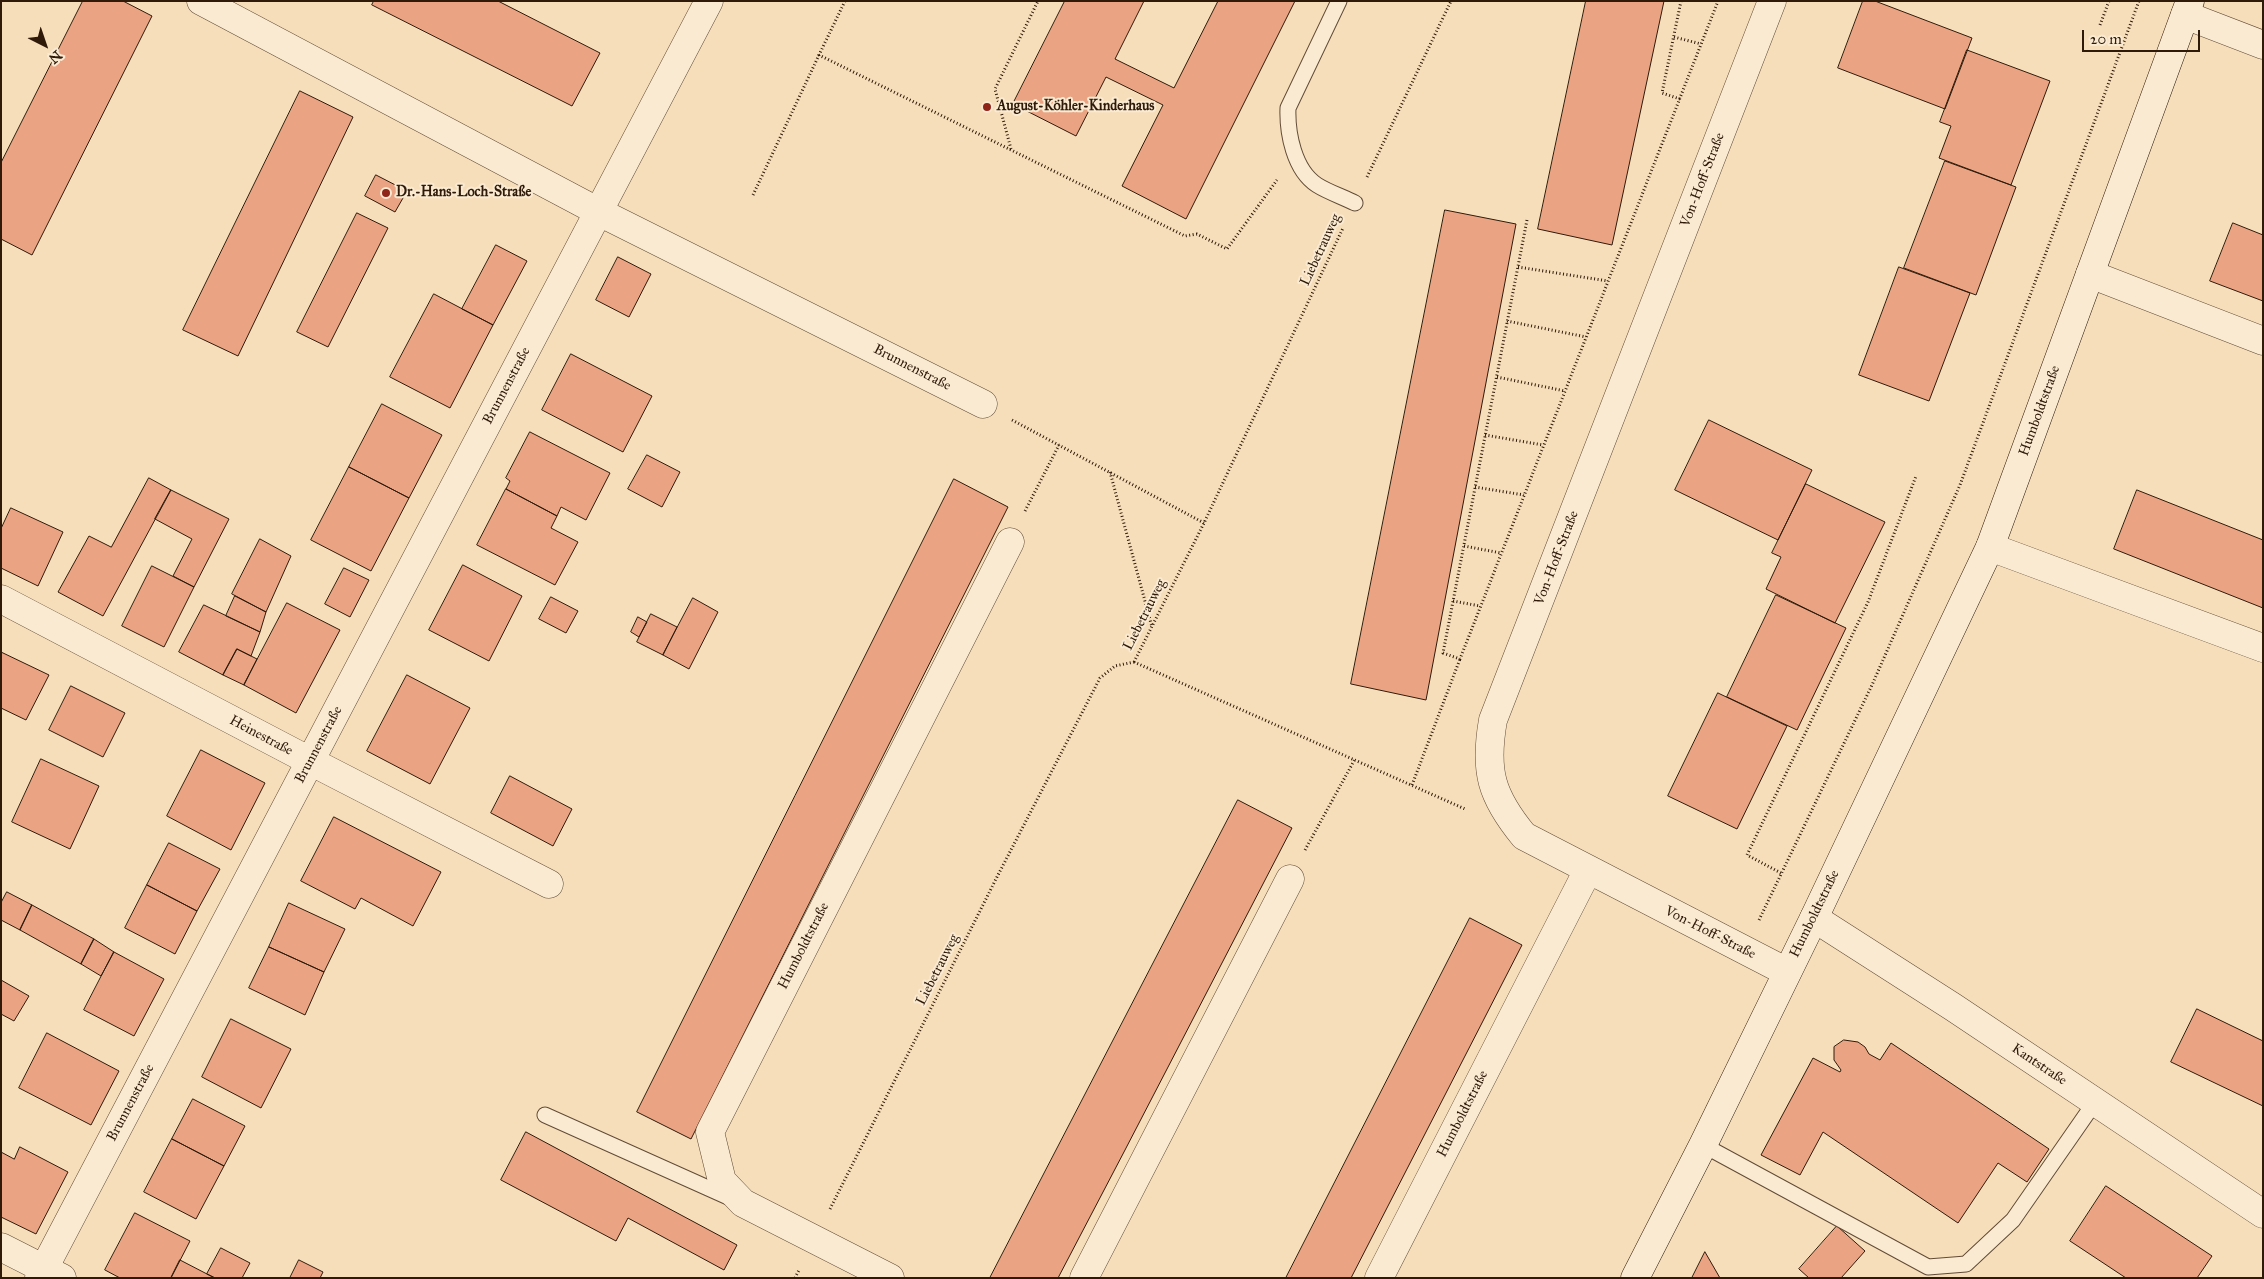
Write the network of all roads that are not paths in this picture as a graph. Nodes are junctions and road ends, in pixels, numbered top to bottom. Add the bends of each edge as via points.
1 (200, 1) edge
2 (709, 1) edge
3 (1339, 1) edge
4 (1772, 1) edge
5 (2188, 8) edge
6 (2263, 45) edge
7 (1355, 203) road end
8 (599, 212) junction
9 (2090, 274) junction
10 (2263, 341) edge
11 (983, 404) road end
12 (1010, 542) road end
13 (1990, 547) junction
14 (1, 599) edge
15 (2263, 648) edge
16 (310, 761) junction
17 (1588, 870) junction
18 (1290, 879) road end
19 (549, 884) dead end
20 (1814, 918) junction
21 (1787, 972) junction
22 (2095, 1102) junction
23 (545, 1115) dead end
24 (1703, 1145) junction
25 (743, 1204) junction
26 (2263, 1214) edge
27 (1, 1247) edge
28 (48, 1275) edge
29 (890, 1278) edge
30 (1084, 1278) edge
31 (1379, 1278) edge
32 (1635, 1278) edge

1 - 8 street
2 - 8 street, Brunnenstraße
3 - 7 lane via 1288,108 1287,125 1295,156 1316,184
4 - 17 street, Von-Hoff-Straße via 1493,720 1488,744 1489,765 1499,802 1509,818 1524,836
5 - 6 street, Humboldtstraße
5 - 9 street, Humboldtstraße
8 - 11 street, Brunnenstraße
8 - 16 street, Brunnenstraße
9 - 10 street
9 - 13 street, Humboldtstraße
12 - 25 street, Humboldtstraße via 710,1132 722,1181
13 - 15 street
13 - 20 street, Humboldtstraße
14 - 16 street, Heinestraße
16 - 19 street, Heinestraße
16 - 28 street, Brunnenstraße
17 - 21 street, Von-Hoff-Straße
17 - 31 street, Humboldtstraße
18 - 30 street
20 - 21 street, Humboldtstraße
20 - 22 street, Kantstraße
21 - 24 street, Humboldtstraße
22 - 24 lane via 2013,1220 1966,1264 1928,1268
22 - 26 street, Kantstraße
23 - 25 lane
24 - 32 street, Humboldtstraße
25 - 29 street, Humboldtstraße
27 - 28 street

